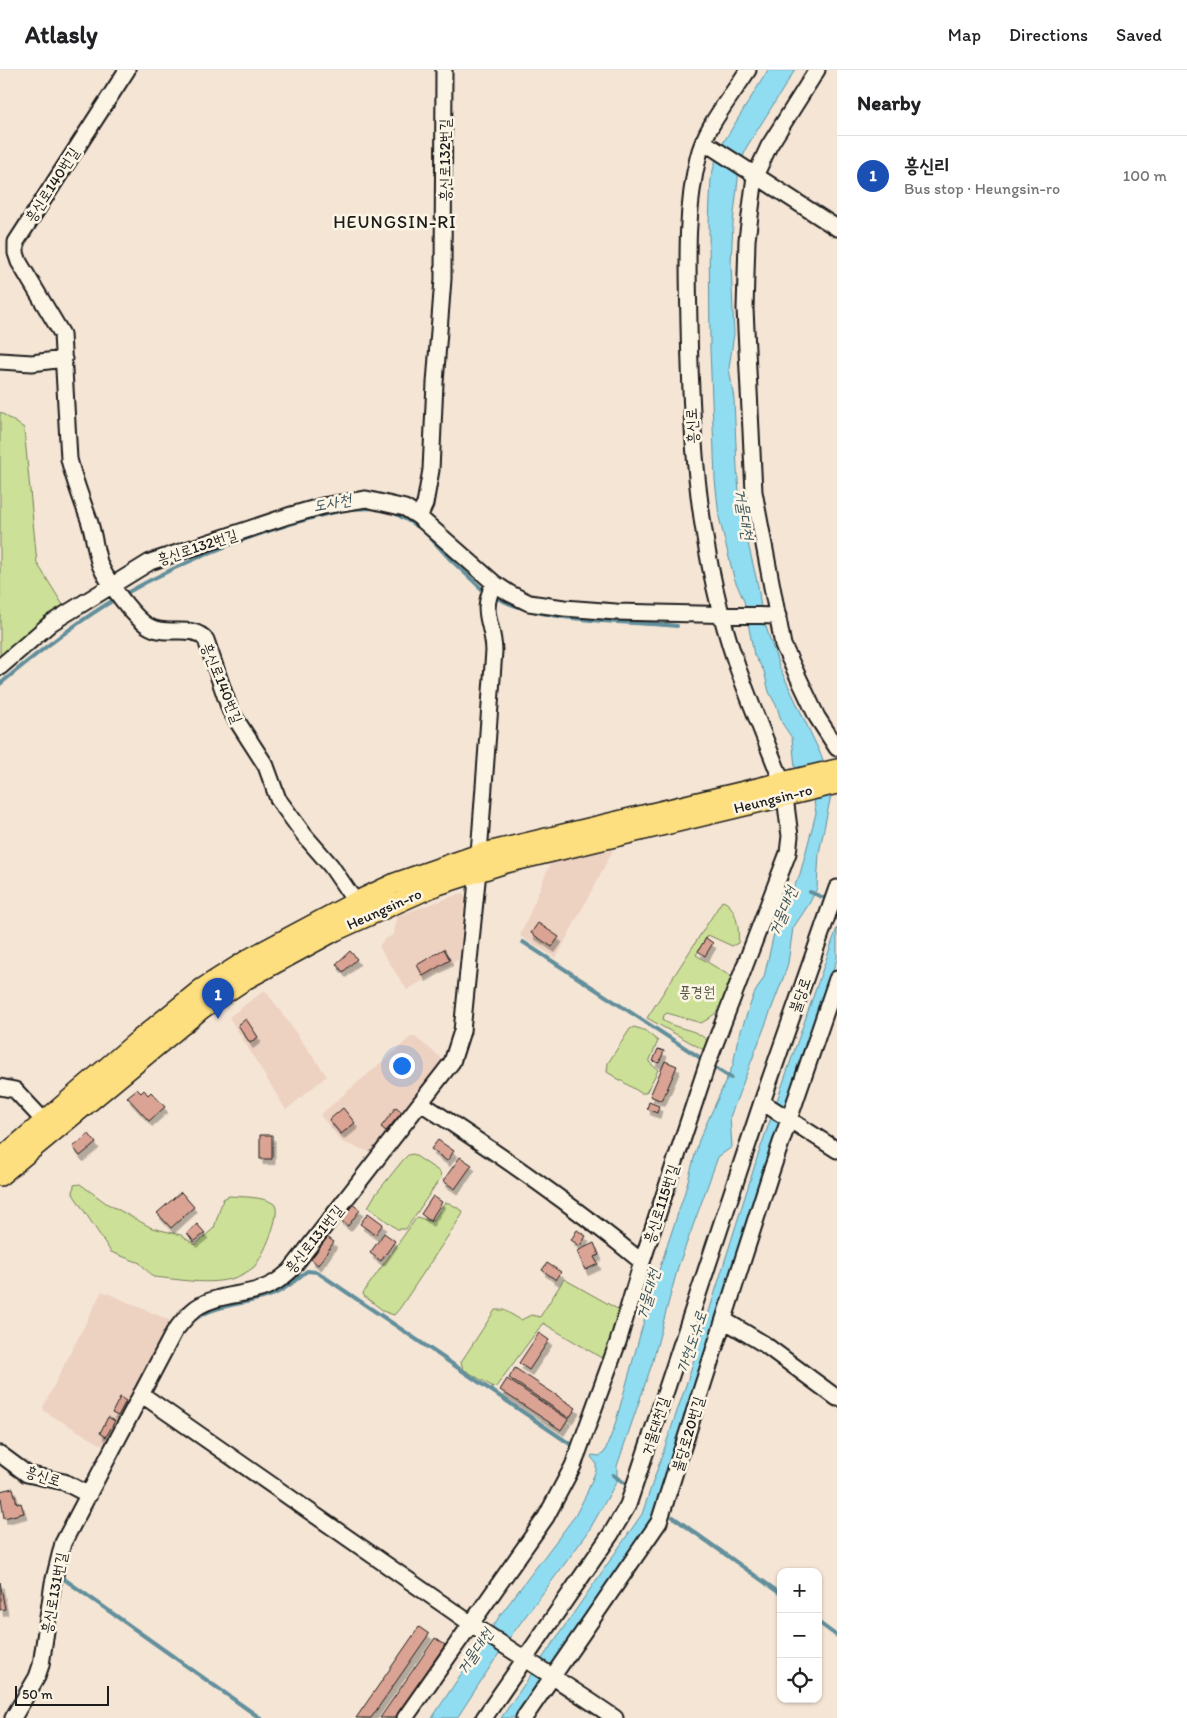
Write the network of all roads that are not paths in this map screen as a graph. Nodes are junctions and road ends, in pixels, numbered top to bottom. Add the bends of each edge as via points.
1 (127, 70) edge
2 (444, 70) edge
3 (748, 70) edge
4 (817, 70) edge
5 (704, 142) junction
6 (755, 176) junction
7 (837, 228) edge
8 (64, 359) junction
9 (0, 361) edge
10 (419, 517) junction
11 (490, 591) junction
12 (118, 592) junction
13 (727, 615) junction
14 (774, 615) junction
15 (0, 667) edge
16 (837, 748) edge
17 (837, 769) edge
18 (837, 784) edge
19 (786, 789) junction
20 (478, 863) junction
21 (837, 888) edge
22 (361, 909) junction
23 (837, 980) edge
24 (0, 1087) edge
25 (762, 1102) junction
26 (421, 1103) junction
27 (790, 1119) junction
28 (44, 1121) junction
29 (837, 1150) edge
30 (0, 1159) edge
31 (0, 1176) edge
32 (642, 1262) junction
33 (724, 1320) junction
34 (141, 1394) junction
35 (837, 1398) edge
36 (0, 1454) edge
37 (89, 1495) junction
38 (475, 1627) junction
39 (524, 1659) junction
40 (550, 1674) junction
41 (13, 1718) edge
42 (405, 1718) edge
43 (484, 1718) edge
44 (524, 1718) edge
45 (615, 1718) edge

1 - 8 street, 흥신로140번길 via 16,242 19,262 62,334
2 - 10 street, 흥신로132번길 via 443,279 431,470 428,494
3 - 5 street, 흥신로
4 - 6 street via 769,146
5 - 6 street
5 - 13 street, 흥신로 via 698,158 688,244 690,401 698,498 706,546
6 - 7 street
6 - 14 street via 745,268 751,448 754,492
8 - 9 street via 32,363
8 - 12 street, 흥신로140번길 via 68,459 95,538 100,564
10 - 11 street, 흥신로132번길
10 - 12 street, 흥신로132번길 via 404,508 366,499 323,506 150,562
11 - 13 street, 흥신로132번길 via 508,593 545,606
11 - 20 street via 486,613 494,651
12 - 15 street, 흥신로132번길 via 51,623
12 - 22 street, 흥신로140번길 via 148,626 159,631 201,633 230,710 263,761 278,799
13 - 14 street, 흥신로132번길
13 - 19 street, 흥신로 via 737,665
14 - 16 street via 791,664 817,717
17 - 19 main road
18 - 19 main road, Heungsin-ro
19 - 20 main road, Heungsin-ro
19 - 32 street, 흥신로115번길 via 790,836 788,853 708,1062
20 - 22 main road, Heungsin-ro via 395,884
20 - 26 street, 흥신로131번길 via 462,1031 452,1062
21 - 25 street, 불당로
22 - 28 main road, Heungsin-ro via 250,958 201,989
22 - 31 main road, Heungsin-ro via 303,949 225,993
23 - 27 street, 불당로20번길
24 - 28 street via 15,1090
25 - 27 street
25 - 39 street, 거물대천길 via 628,1505
26 - 32 street via 595,1223
26 - 34 street, 흥신로131번길 via 290,1271 274,1283 208,1302 186,1317 160,1356
27 - 29 street
27 - 33 street, 불당로20번길
28 - 30 main road, Heungsin-ro
32 - 38 street, 흥신로115번길 via 595,1408 565,1483
33 - 35 street via 764,1344
33 - 40 street, 불당로20번길 via 659,1522
34 - 37 street, 흥신로131번길
34 - 38 street
36 - 37 street, 흥신로 via 27,1474 64,1482
37 - 41 street, 흥신로131번길 via 58,1561 37,1677
38 - 39 street
38 - 42 street, 흥신로115번길
39 - 40 street
39 - 43 street, 거물대천길
40 - 44 street, 불당로20번길
40 - 45 street

